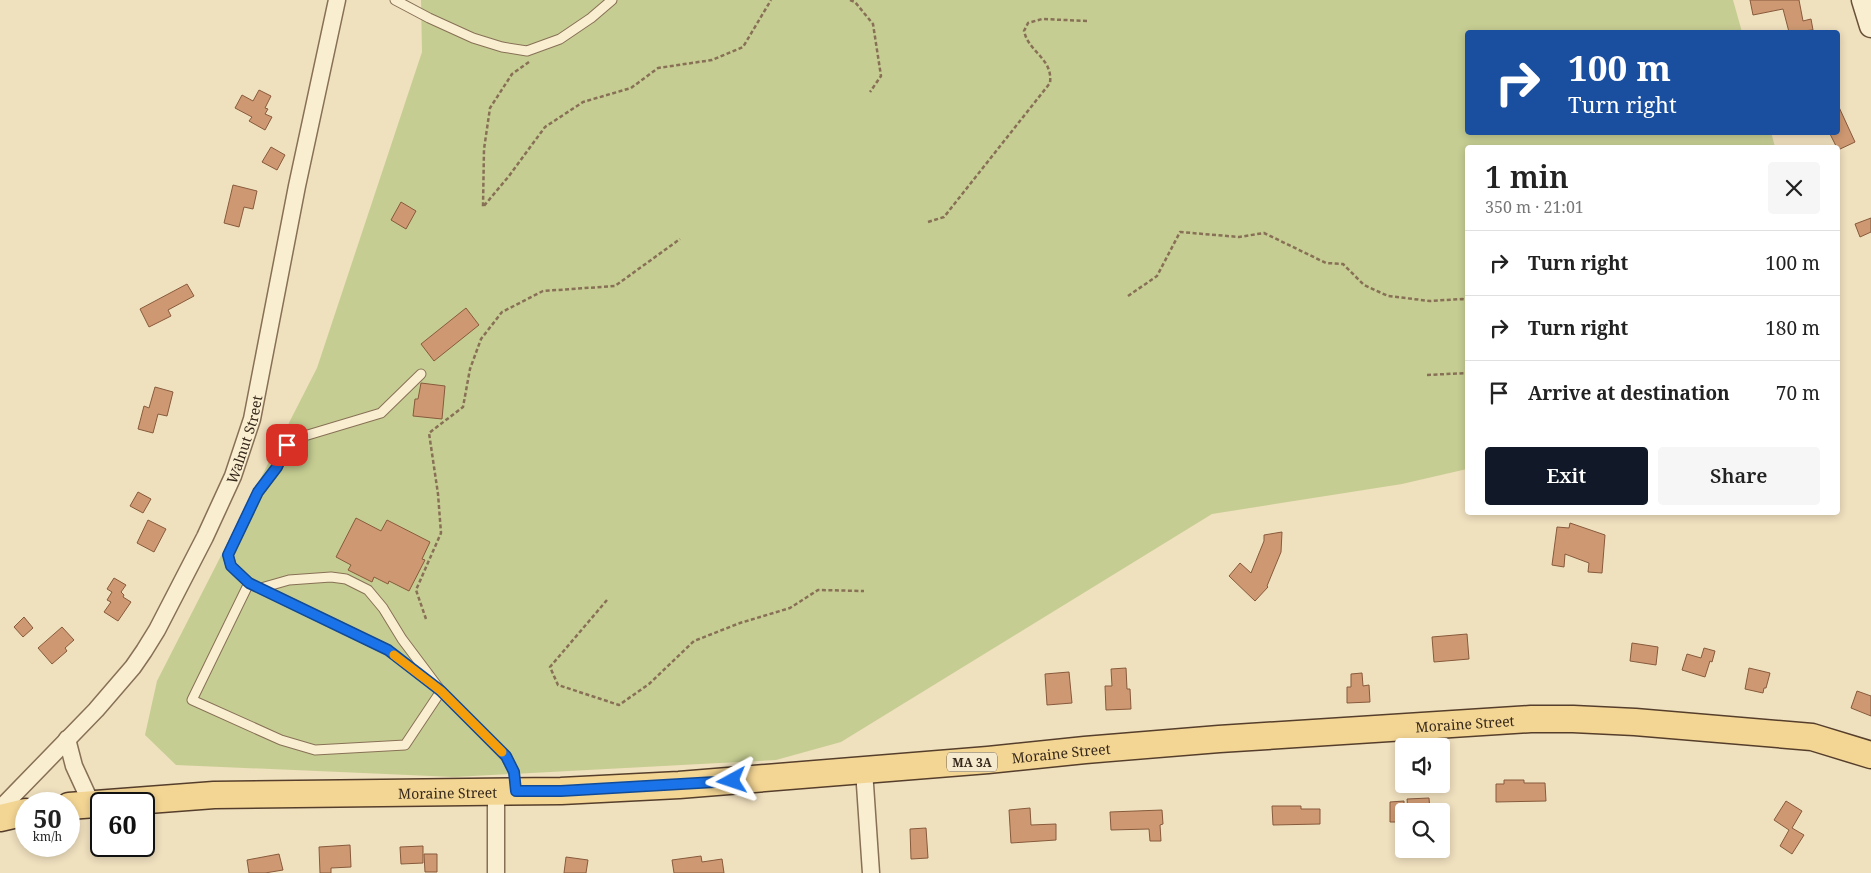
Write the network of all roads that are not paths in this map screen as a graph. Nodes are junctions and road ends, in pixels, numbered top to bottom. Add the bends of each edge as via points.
1 (337, 0) edge
2 (395, 0) edge
3 (612, 0) edge
4 (1863, 0) edge
5 (1871, 26) edge
6 (421, 374) dead end
7 (249, 583) junction
8 (261, 588) junction
9 (441, 691) junction
10 (67, 739) junction
11 (1871, 755) edge
12 (864, 770) junction
13 (78, 792) edge
14 (506, 792) junction
15 (80, 805) edge
16 (0, 809) edge
17 (15, 815) edge
18 (0, 818) edge
19 (496, 873) edge
20 (871, 873) edge

1 - 10 street, Walnut Street via 252,418 239,462 205,538 144,651 96,710
2 - 3 lane via 473,38 527,51 560,39
4 - 5 main road
6 - 7 lane via 381,413 291,440 277,467 258,492 228,555 231,566
7 - 8 lane
7 - 9 lane via 192,700 281,740 315,750 405,745
8 - 9 lane via 388,650
8 - 9 lane via 289,580 331,577 346,579 368,590
9 - 14 lane via 506,756 514,772
10 - 13 street
10 - 16 street, Walnut Street
11 - 12 main road, Moraine Street / MA 3A via 1812,737 1625,722 1531,719 1219,739
12 - 14 main road, Moraine Street / MA 3A via 679,785
12 - 20 street
14 - 15 main road, Moraine Street / MA 3A via 214,794
14 - 19 street
17 - 18 main road

